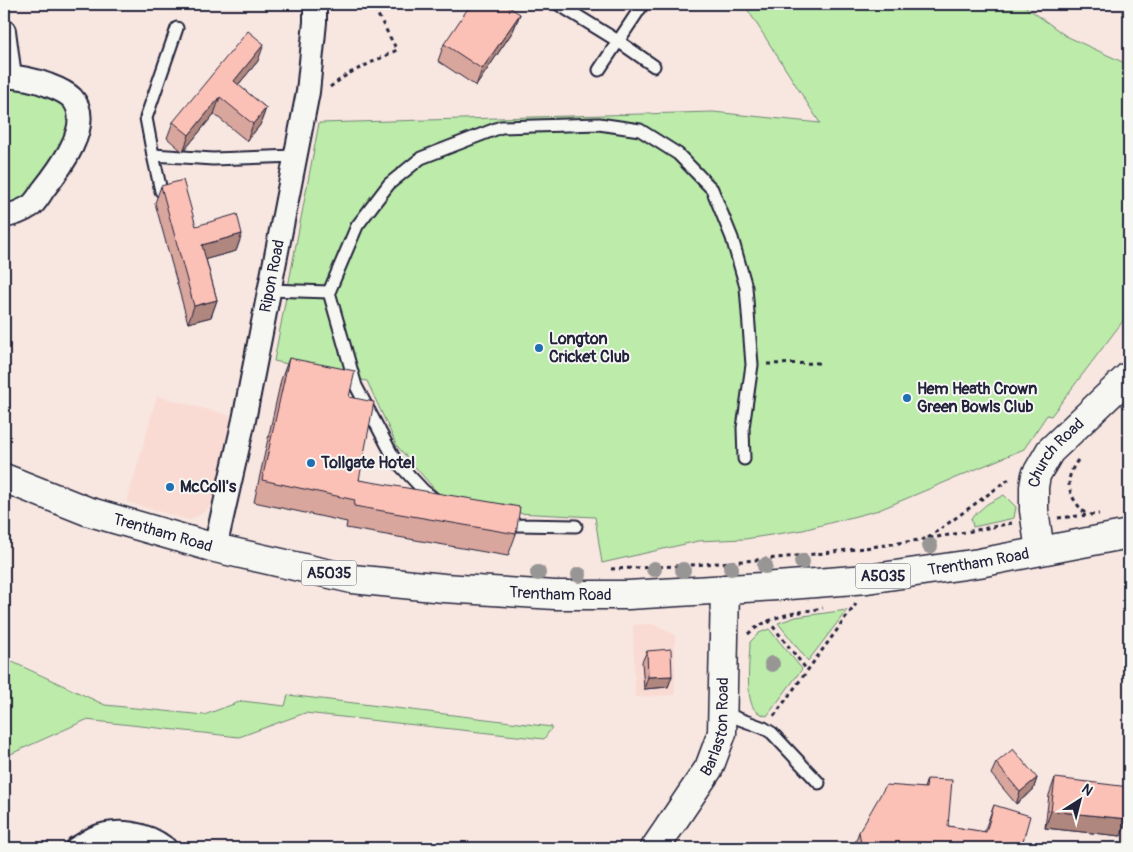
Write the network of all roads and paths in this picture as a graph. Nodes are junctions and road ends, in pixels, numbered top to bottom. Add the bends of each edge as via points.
1 (315, 4) edge
2 (372, 4) edge
3 (558, 4) edge
4 (642, 4) edge
5 (176, 28) dead end
6 (4, 31) edge
7 (618, 41) junction
8 (654, 66) dead end
9 (599, 70) dead end
10 (7, 77) edge
11 (308, 92) junction
12 (153, 155) junction
13 (295, 156) junction
14 (161, 191) edge
15 (4, 216) edge
16 (269, 290) junction
17 (329, 292) junction
18 (819, 362) dead end
19 (752, 364) junction
20 (1129, 376) edge
21 (1079, 458) dead end
22 (744, 459) dead end
23 (1015, 475) dead end
24 (4, 478) edge
25 (444, 507) edge
26 (1103, 513) dead end
27 (1087, 515) junction
28 (1066, 517) dead end
29 (488, 519) edge
30 (1012, 523) dead end
31 (576, 526) dead end
32 (1129, 534) edge
33 (928, 538) junction
34 (215, 548) junction
35 (1040, 551) junction
36 (609, 569) dead end
37 (725, 589) junction
38 (857, 603) dead end
39 (828, 608) dead end
40 (780, 610) dead end
41 (780, 615) junction
42 (768, 620) junction
43 (747, 635) dead end
44 (808, 670) junction
45 (723, 713) junction
46 (771, 719) dead end
47 (819, 783) dead end
48 (77, 848) edge
49 (165, 848) edge
50 (656, 848) edge

1 - 11 street, Ripon Road
2 - 11 path via 397,50 348,74 326,90
3 - 7 lane
4 - 7 lane
5 - 12 lane via 146,118
6 - 10 street
7 - 8 lane
7 - 9 lane
10 - 15 street via 41,82 72,99 78,112 78,132 69,155 33,204 12,216
11 - 13 street, Ripon Road
12 - 13 lane via 213,159
12 - 14 lane
13 - 16 street, Ripon Road
16 - 17 lane
16 - 34 street, Ripon Road
17 - 19 lane via 357,226 389,184 421,158 501,127 599,124 640,130 678,154 712,189 732,238 746,287
17 - 25 lane via 356,386 390,452 424,491
18 - 19 path
19 - 22 lane via 743,428
20 - 35 main road, Church Road via 1050,452 1036,474 1034,510
21 - 27 path, Church Road via 1068,482 1072,498
23 - 33 path
24 - 34 main road, Trentham Road / A5035 via 87,510
26 - 27 path
27 - 28 path
29 - 31 lane via 516,525
30 - 33 path, Trentham Road
32 - 35 main road, Trentham Road / A5035
33 - 36 path, Trentham Road via 728,562
34 - 37 main road, Trentham Road / A5035 via 352,579 444,588 555,595 628,595
35 - 37 main road, Trentham Road / A5035 via 867,579
37 - 45 main road, Barlaston Road
38 - 44 path
39 - 41 path
40 - 41 path
41 - 42 path
42 - 43 path
42 - 44 path
44 - 46 path
45 - 47 lane via 772,733
45 - 50 main road, Barlaston Road via 722,733 709,768
48 - 49 street via 115,832 138,835

